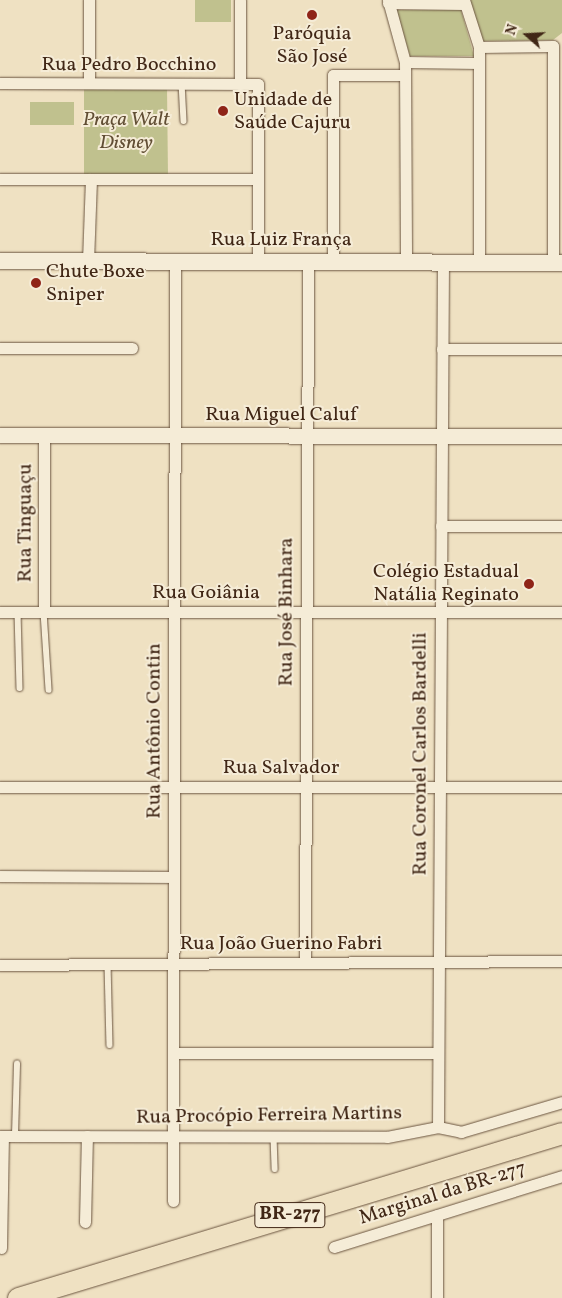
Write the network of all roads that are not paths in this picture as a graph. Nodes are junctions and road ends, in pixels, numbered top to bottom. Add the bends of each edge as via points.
1 (89, 0) edge
2 (240, 0) edge
3 (388, 2) edge
4 (464, 2) edge
5 (479, 47) junction
6 (406, 62) junction
7 (479, 63) junction
8 (406, 75) junction
9 (0, 83) edge
10 (89, 83) junction
11 (182, 84) junction
12 (240, 84) junction
13 (184, 121) dead end
14 (0, 179) edge
15 (91, 179) junction
16 (258, 179) junction
17 (0, 261) edge
18 (88, 261) junction
19 (175, 261) junction
20 (258, 262) junction
21 (308, 262) junction
22 (333, 262) junction
23 (406, 262) junction
24 (443, 262) junction
25 (479, 262) junction
26 (557, 263) edge
27 (0, 348) edge
28 (132, 348) dead end
29 (442, 349) junction
30 (562, 349) edge
31 (0, 434) edge
32 (44, 435) junction
33 (175, 435) junction
34 (307, 435) junction
35 (442, 436) junction
36 (562, 436) edge
37 (441, 526) junction
38 (562, 526) edge
39 (0, 612) edge
40 (18, 612) junction
41 (44, 612) junction
42 (174, 612) junction
43 (306, 612) junction
44 (441, 612) junction
45 (562, 612) edge
46 (20, 688) dead end
47 (49, 690) dead end
48 (0, 787) edge
49 (174, 787) junction
50 (305, 787) junction
51 (440, 787) junction
52 (562, 787) edge
53 (0, 876) edge
54 (174, 877) junction
55 (562, 961) edge
56 (439, 962) junction
57 (305, 963) junction
58 (108, 964) junction
59 (174, 964) junction
60 (0, 965) edge
61 (110, 1045) dead end
62 (173, 1053) junction
63 (438, 1053) junction
64 (17, 1064) dead end
65 (562, 1102) edge
66 (438, 1127) junction
67 (562, 1133) edge
68 (2, 1136) edge
69 (16, 1136) junction
70 (87, 1136) junction
71 (173, 1137) junction
72 (274, 1137) junction
73 (562, 1147) edge
74 (275, 1169) dead end
75 (562, 1176) edge
76 (173, 1201) dead end
77 (437, 1215) junction
78 (85, 1222) dead end
79 (334, 1247) dead end
80 (1, 1248) edge
81 (18, 1298) edge
82 (65, 1298) edge
83 (437, 1298) edge

1 - 10 street
2 - 12 street
3 - 4 street
3 - 6 street
4 - 5 street
5 - 7 street
5 - 26 street via 553,46
6 - 7 street
6 - 8 street
7 - 25 street
8 - 22 street via 333,75
8 - 23 street
9 - 10 street, Rua Pedro Bocchino
10 - 11 street, Rua Pedro Bocchino
11 - 12 street, Rua Pedro Bocchino
11 - 13 lane
12 - 16 street, Rua Pedro Bocchino via 258,84
14 - 15 street
15 - 16 street
15 - 18 street
16 - 20 street
17 - 18 main road, Rua Luiz França
18 - 19 main road, Rua Luiz França
19 - 20 main road, Rua Luiz França
19 - 33 street, Rua Antônio Contin
20 - 21 main road, Rua Luiz França
21 - 22 main road, Rua Luiz França
21 - 34 street, Rua José Binhara
22 - 23 main road, Rua Luiz França
23 - 24 main road, Rua Luiz França
24 - 25 main road, Rua Luiz França
24 - 29 street, Rua Coronel Carlos Bardelli
25 - 26 main road, Rua Luiz França
27 - 28 street
29 - 30 street
29 - 35 street, Rua Coronel Carlos Bardelli
31 - 32 street, Rua Miguel Caluf
32 - 33 street, Rua Miguel Caluf
32 - 41 street, Rua Tinguaçu
33 - 34 street, Rua Miguel Caluf
33 - 42 street, Rua Antônio Contin
34 - 35 street, Rua Miguel Caluf
34 - 43 street, Rua José Binhara
35 - 36 street, Rua Miguel Caluf
35 - 37 street, Rua Coronel Carlos Bardelli
37 - 38 street
37 - 44 street, Rua Coronel Carlos Bardelli
39 - 40 street, Rua Goiânia
40 - 41 street, Rua Goiânia
40 - 46 lane
41 - 42 street, Rua Goiânia
41 - 47 lane
42 - 43 street, Rua Goiânia
42 - 49 street, Rua Antônio Contin
43 - 44 street, Rua Goiânia
43 - 50 street, Rua José Binhara
44 - 45 street, Rua Goiânia
44 - 51 street, Rua Coronel Carlos Bardelli
48 - 49 street, Rua Salvador
49 - 50 street, Rua Salvador
49 - 54 street, Rua Antônio Contin
50 - 51 street, Rua Salvador
50 - 57 street, Rua José Binhara
51 - 52 street, Rua Salvador
51 - 56 street, Rua Coronel Carlos Bardelli
53 - 54 street
54 - 59 street, Rua Antônio Contin
55 - 56 street, Rua João Guerino Fabri
56 - 57 street, Rua João Guerino Fabri
56 - 63 street, Rua Coronel Carlos Bardelli
57 - 59 street, Rua João Guerino Fabri
58 - 59 street, Rua João Guerino Fabri
58 - 60 street, Rua João Guerino Fabri
58 - 61 lane
59 - 62 street, Rua Antônio Contin
62 - 63 street
62 - 71 street, Rua Antônio Contin
63 - 66 street, Rua Coronel Carlos Bardelli
64 - 69 lane
65 - 66 street, Rua Procópio Ferreira Martins via 461,1132
66 - 72 street, Rua Procópio Ferreira Martins via 387,1137
67 - 81 highway, BR-277
68 - 69 street, Rua Procópio Ferreira Martins
68 - 80 street
69 - 70 street, Rua Procópio Ferreira Martins
70 - 71 street, Rua Procópio Ferreira Martins
70 - 78 street
71 - 72 street, Rua Procópio Ferreira Martins
71 - 76 street, Rua Antônio Contin
72 - 74 lane
73 - 82 highway, BR-277
75 - 77 street, Marginal da BR-277
77 - 79 street, Marginal da BR-277
77 - 83 street

